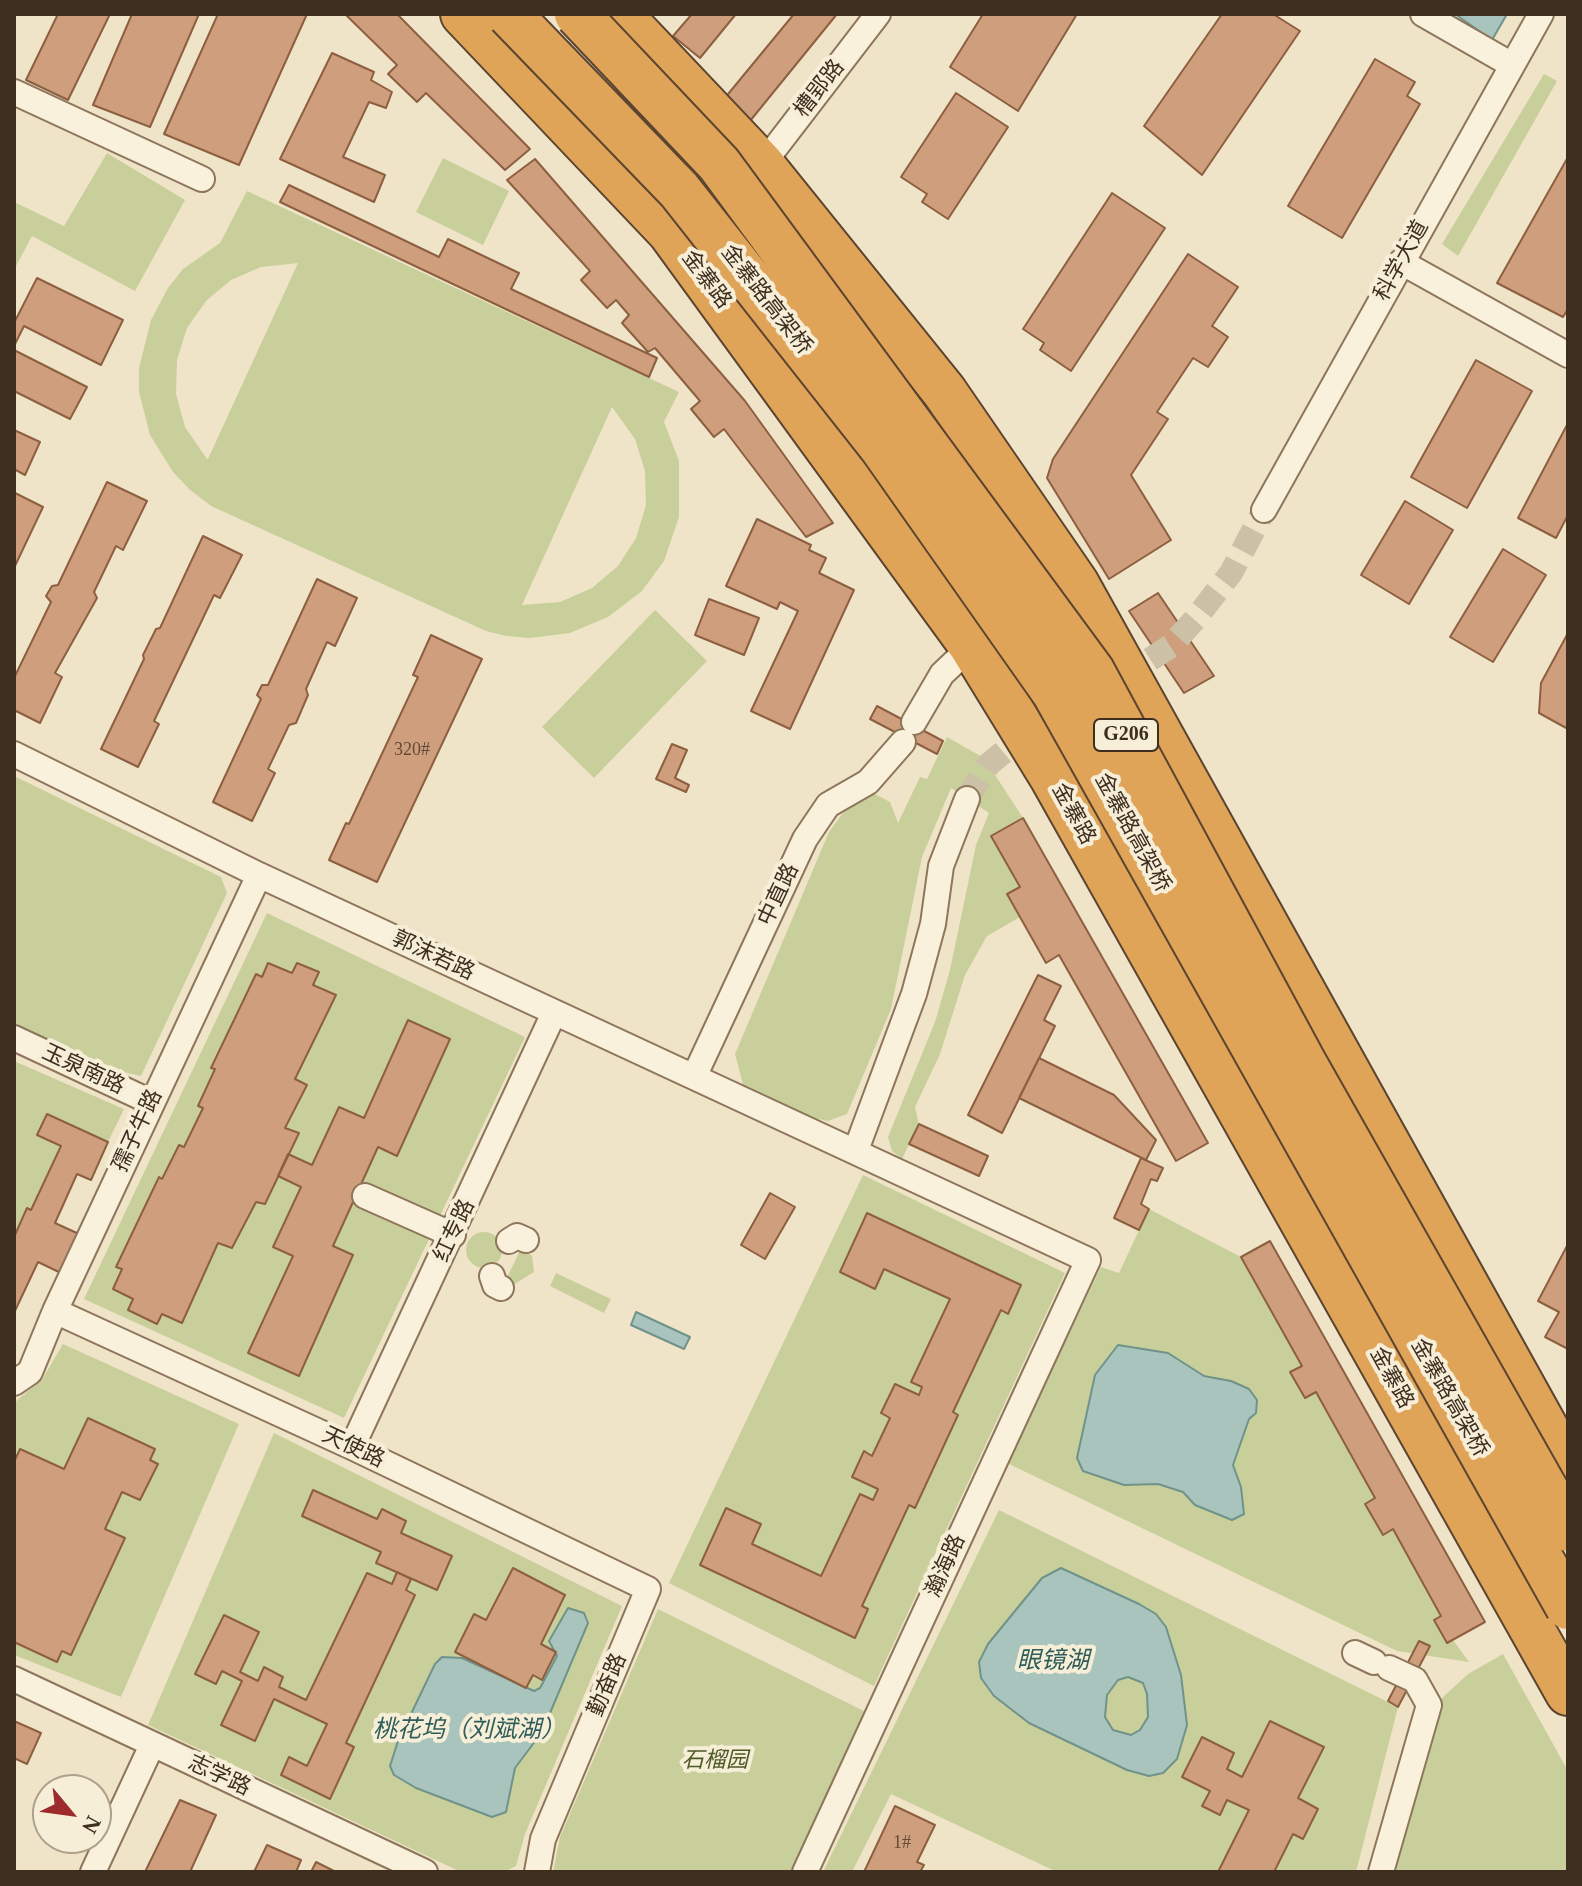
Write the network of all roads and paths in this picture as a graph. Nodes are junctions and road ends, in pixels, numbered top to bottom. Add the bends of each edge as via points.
1 (463, 14) edge
2 (509, 14) edge
3 (577, 14) edge
4 (619, 14) edge
5 (878, 14) edge
6 (1423, 14) edge
7 (1541, 14) edge
8 (1512, 65) junction
9 (14, 92) edge
10 (762, 165) junction
11 (202, 179) dead end
12 (1401, 262) junction
13 (1568, 355) edge
14 (1264, 510) tunnel mouth
15 (1076, 583) junction
16 (971, 645) junction
17 (14, 754) edge
18 (967, 799) tunnel mouth
19 (259, 875) junction
20 (554, 1013) junction
21 (14, 1038) edge
22 (694, 1077) junction
23 (151, 1102) junction
24 (856, 1150) junction
25 (365, 1196) dead end
26 (453, 1235) junction
27 (1088, 1260) joint
28 (55, 1311) junction
29 (14, 1383) edge
30 (352, 1447) junction
31 (1568, 1468) edge
32 (1568, 1529) edge
33 (648, 1589) joint
34 (1568, 1607) edge
35 (1373, 1661) dead end
36 (14, 1679) edge
37 (1568, 1693) edge
38 (152, 1745) junction
39 (93, 1872) edge
40 (425, 1872) edge
41 (537, 1872) edge
42 (805, 1872) edge
43 (1381, 1872) edge

1 - 16 highway, 金寨路 via 670,232
2 - 34 highway, 金寨路高架桥, bridge via 679,190 883,449 1054,692
3 - 32 highway, 金寨路高架桥 / G206, bridge via 719,164 1092,671 1304,1063
4 - 10 highway
5 - 10 street, 槽郢路
6 - 8 street
7 - 8 street, 科学大道
8 - 12 street, 科学大道
9 - 11 street
10 - 15 highway via 944,391
12 - 13 street
12 - 14 street, 科学大道
15 - 16 street, 中直路
15 - 31 highway
16 - 22 street, 中直路 via 942,674 908,732 868,782 828,805 805,839
16 - 37 highway, 金寨路 via 1052,777
17 - 19 street, 郭沫若路
18 - 24 street via 941,866 933,924 914,994
19 - 20 street, 郭沫若路
19 - 23 street, 孺子牛路
20 - 22 street, 郭沫若路
20 - 26 street, 红专路
21 - 23 street, 玉泉南路
22 - 24 street, 郭沫若路
23 - 28 street, 孺子牛路
24 - 27 street, 郭沫若路
25 - 26 street
26 - 30 street, 红专路
27 - 42 street, 瀚海路
28 - 29 street, 孺子牛路 via 30,1372
28 - 30 street, 天使路
30 - 33 street, 天使路
33 - 41 street, 勤奋路 via 543,1839
35 - 43 street via 1415,1680 1429,1705
36 - 38 street, 志学路
38 - 39 street
38 - 40 street, 志学路

